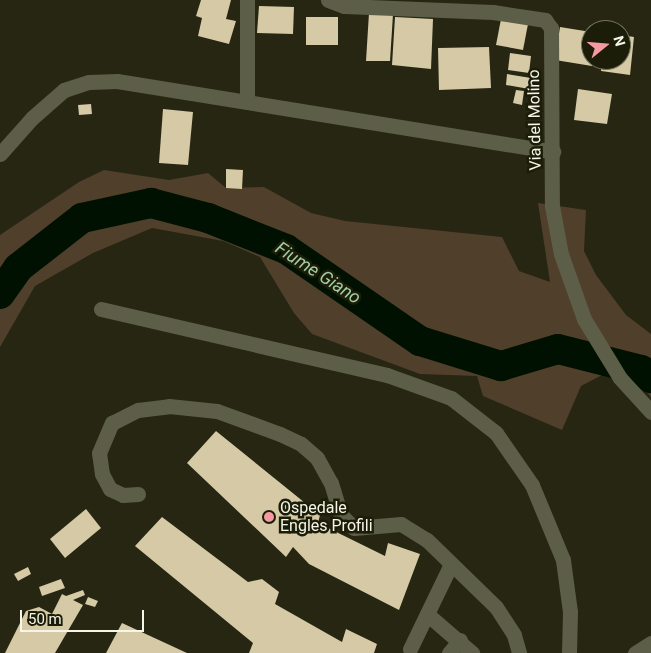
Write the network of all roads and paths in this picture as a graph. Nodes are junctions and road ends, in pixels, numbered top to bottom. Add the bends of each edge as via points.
1 (247, 0) edge
2 (328, 0) edge
3 (247, 102) junction
4 (553, 152) junction
5 (0, 154) edge
6 (101, 309) dead end
7 (651, 412) edge
8 (138, 494) dead end
9 (451, 564) junction
10 (427, 614) junction
11 (460, 640) junction
12 (651, 643) edge
13 (410, 649) dead end
14 (449, 653) edge
15 (472, 653) edge
16 (519, 653) edge
17 (569, 653) edge
18 (635, 653) edge

1 - 3 street
2 - 4 street, Via del Molino via 344,6 493,12 545,20 551,28
3 - 4 street
3 - 5 street via 117,81 89,82 64,90 32,118
4 - 7 street, Via del Molino via 552,206 561,254 584,319 620,378
6 - 17 street via 387,375 451,398 496,433 532,485 564,560 570,612
8 - 9 street via 123,495 110,489 102,474 99,453 112,423 138,410 169,406 216,411 301,444 317,458 331,483 341,515 354,528 401,524 427,540
9 - 10 street
9 - 16 street via 496,607 514,635
10 - 11 street
10 - 13 street
11 - 14 street
11 - 15 street
12 - 18 street

